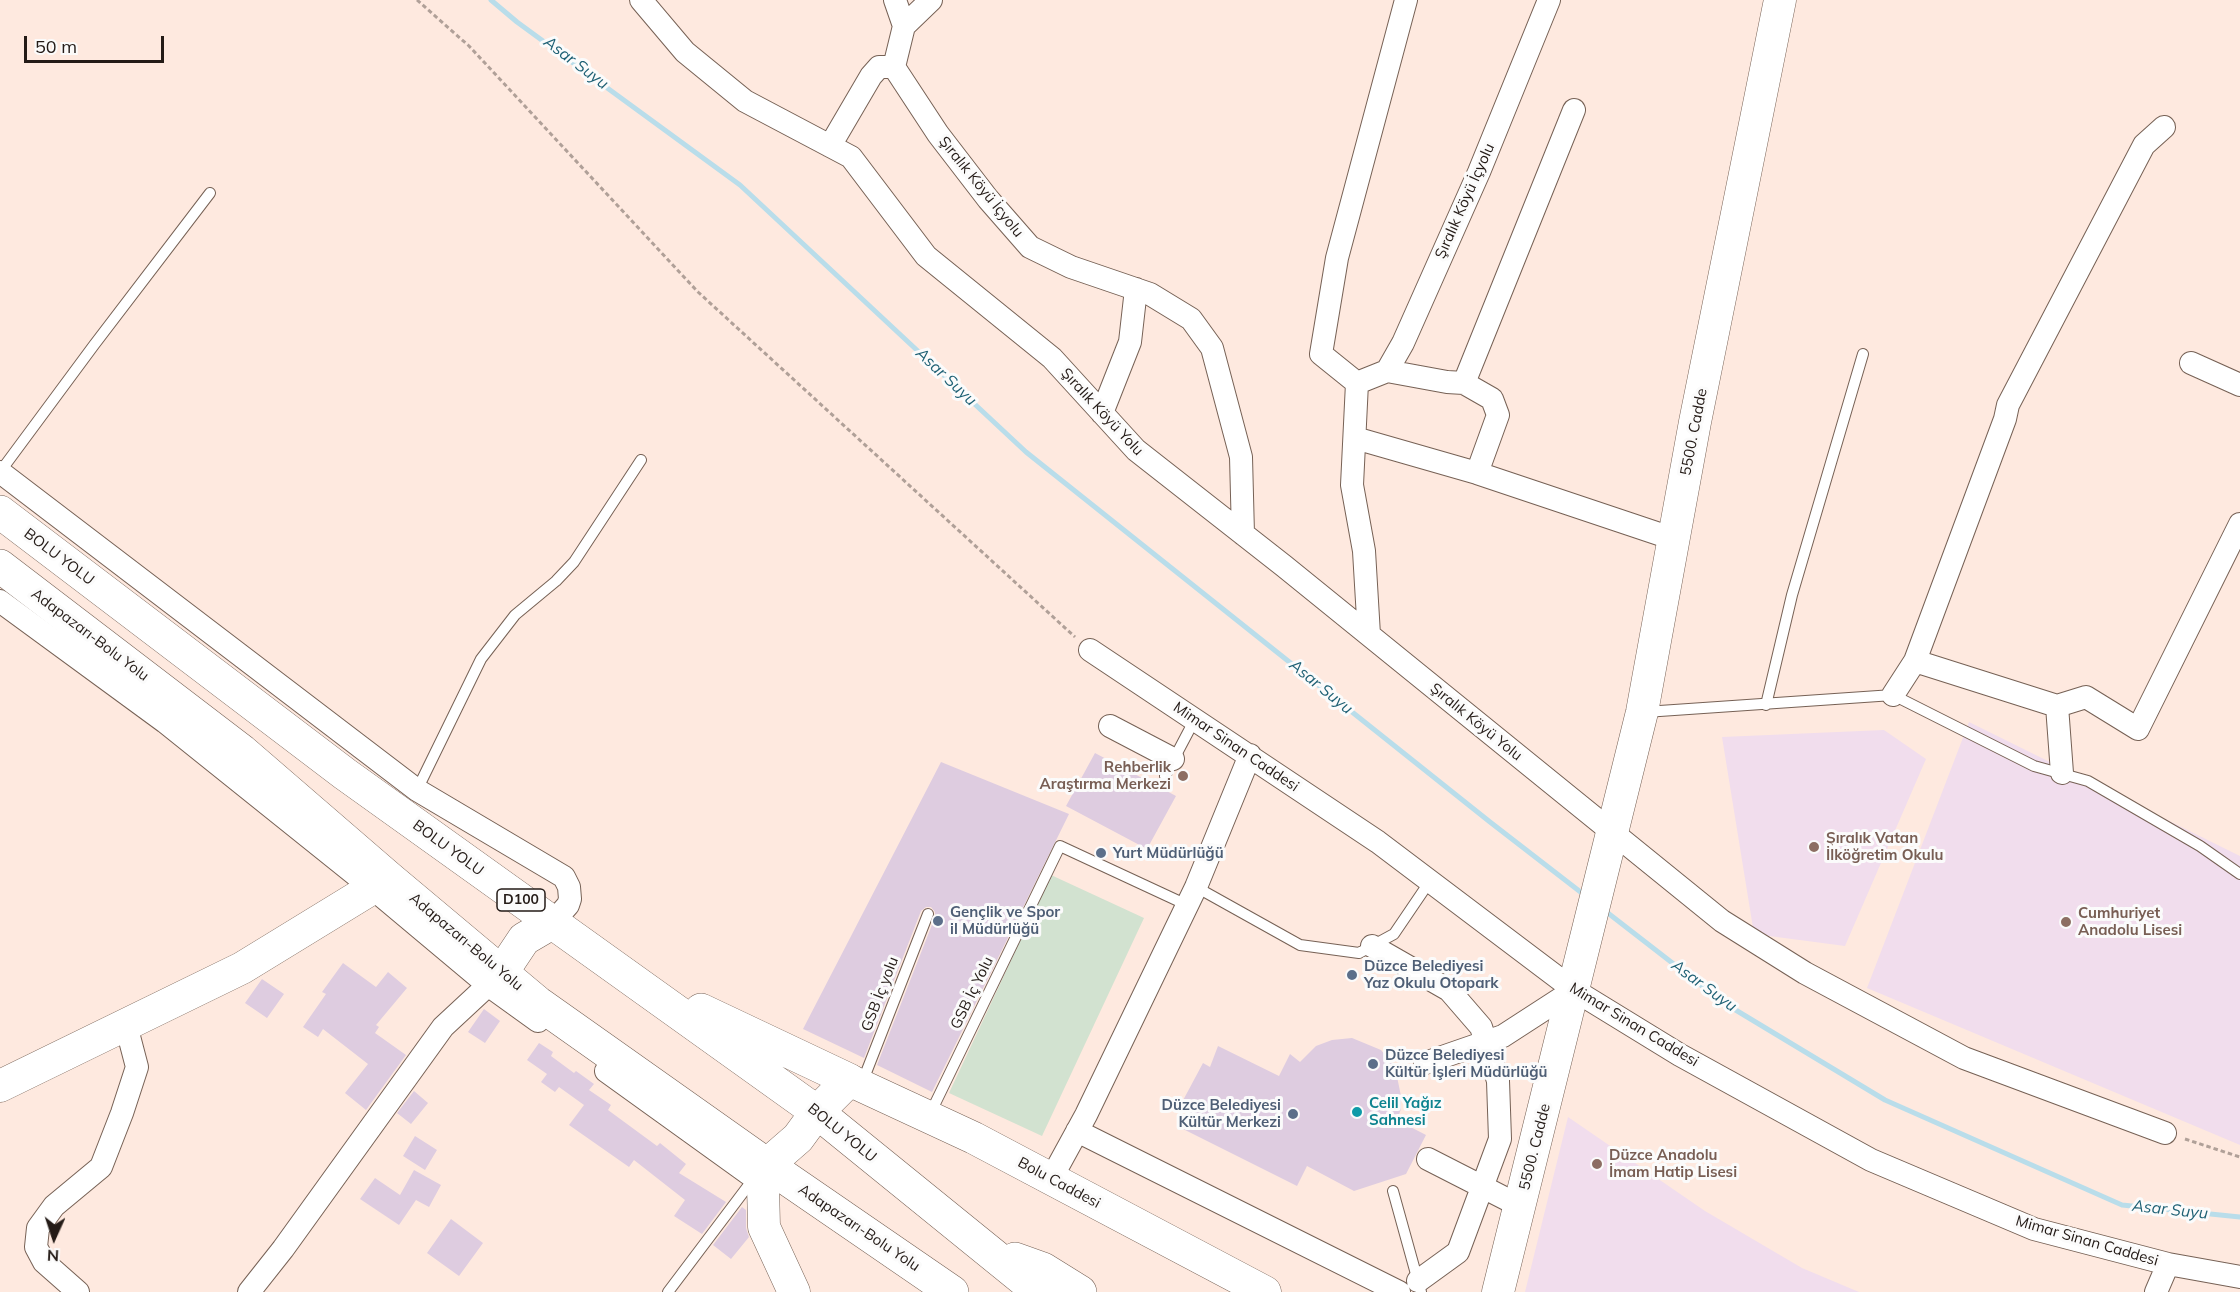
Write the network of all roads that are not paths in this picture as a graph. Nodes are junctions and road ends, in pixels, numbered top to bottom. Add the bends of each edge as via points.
1 (641, 0) edge
2 (896, 0) edge
3 (931, 0) edge
4 (1406, 0) edge
5 (1549, 0) edge
6 (1779, 0) edge
7 (904, 26) junction
8 (894, 67) junction
9 (1574, 110) dead end
10 (2164, 127) dead end
11 (830, 146) junction
12 (210, 193) dead end
13 (1136, 289) junction
14 (1863, 354) dead end
15 (2191, 363) dead end
16 (1387, 371) junction
17 (1358, 382) junction
18 (1464, 383) junction
19 (2240, 385) edge
20 (1102, 413) junction
21 (1354, 438) junction
22 (641, 460) dead end
23 (0, 472) edge
24 (1477, 473) junction
25 (0, 513) edge
26 (2240, 524) edge
27 (1243, 534) junction
28 (1674, 539) junction
29 (0, 566) edge
30 (0, 601) edge
31 (1369, 635) junction
32 (1090, 650) road end
33 (1915, 661) junction
34 (1893, 695) junction
35 (1766, 705) junction
36 (2057, 706) junction
37 (1642, 712) junction
38 (1195, 719) junction
39 (1110, 726) dead end
40 (1250, 755) junction
41 (1169, 767) joint
42 (2062, 773) junction
43 (417, 790) junction
44 (1612, 831) junction
45 (2240, 874) edge
46 (1430, 881) junction
47 (381, 883) junction
48 (1191, 896) junction
49 (928, 914) dead end
50 (553, 922) junction
51 (1372, 946) junction
52 (623, 973) junction
53 (495, 978) junction
54 (1576, 979) junction
55 (126, 1025) junction
56 (1486, 1042) junction
57 (1425, 1063) dead end
58 (855, 1083) junction
59 (0, 1086) edge
60 (817, 1112) junction
61 (929, 1117) junction
62 (1077, 1131) junction
63 (2165, 1133) road end
64 (1428, 1159) dead end
65 (761, 1176) junction
66 (1051, 1179) junction
67 (1482, 1186) junction
68 (1393, 1191) dead end
69 (1520, 1206) junction
70 (985, 1248) junction
71 (2168, 1264) junction
72 (2240, 1277) edge
73 (1413, 1288) edge
74 (78, 1292) edge
75 (249, 1292) edge
76 (668, 1292) edge
77 (794, 1292) edge
78 (952, 1292) edge
79 (1039, 1292) edge
80 (1080, 1292) edge
81 (1265, 1292) edge
82 (1498, 1292) edge
83 (2156, 1292) edge

1 - 11 street, Şıralık Köyü Yolu via 685,52 746,101
2 - 7 street
3 - 7 street
4 - 17 street via 1337,258 1321,354
5 - 16 street, Şıralık Köyü İçyolu via 1479,172 1404,343
6 - 28 street, 5500. Cadde
7 - 8 street
8 - 11 street via 879,67 871,76
8 - 13 street, Şıralık Köyü İçyolu via 938,134 1030,247 1071,267
9 - 18 street
10 - 33 street via 2144,145 2008,405
11 - 20 street, Şıralık Köyü Yolu via 851,157 926,256 1052,358
12 - 23 lane
13 - 20 street via 1130,342
13 - 27 street, Şıralık Köyü İçyolu via 1191,319 1212,348 1241,457
14 - 35 lane via 1792,595
15 - 19 street
16 - 17 street
16 - 18 street
17 - 21 street
18 - 24 street via 1492,399 1498,415
20 - 27 street, Şıralık Köyü Yolu via 1136,450
21 - 24 street
21 - 31 street via 1352,485 1364,551
22 - 43 lane via 574,562 515,615 481,659
23 - 43 street
24 - 28 street
25 - 50 highway, BOLU YOLU / D100 via 345,774
26 - 36 street via 2138,729 2086,697
27 - 31 street, Şıralık Köyü Yolu
28 - 37 street, 5500. Cadde
29 - 47 highway, Adapazarı-Bolu Yolu via 242,751
30 - 47 street
31 - 44 street, Şıralık Köyü Yolu
32 - 38 street, Mimar Sinan Caddesi
33 - 34 street
33 - 36 street
34 - 35 lane
34 - 42 lane via 2034,766
35 - 37 lane
36 - 42 street
37 - 44 street, 5500. Cadde
38 - 40 street, Mimar Sinan Caddesi
38 - 41 lane
39 - 41 street
40 - 46 street, Mimar Sinan Caddesi
40 - 48 street
42 - 45 lane via 2088,781 2200,846
43 - 50 street via 564,876 570,899
44 - 54 street, 5500. Cadde
44 - 63 street, Şıralık Köyü Yolu via 1722,921 1825,984 1964,1058
46 - 51 lane via 1394,934
46 - 54 street, Mimar Sinan Caddesi
47 - 53 highway, Adapazarı-Bolu Yolu
47 - 55 street via 242,968
48 - 51 lane via 1300,945 1359,953
48 - 61 lane, GSB İç Yolu via 1060,846
48 - 62 street
49 - 58 lane, GSB İç yolu
50 - 52 highway, BOLU YOLU / D100
50 - 53 highway via 524,939
51 - 56 street via 1449,990 1481,1027
52 - 58 highway
52 - 60 highway, BOLU YOLU / D100
53 - 65 highway, Adapazarı-Bolu Yolu via 538,1003
53 - 75 street via 443,1028
54 - 56 street via 1503,1036
54 - 69 street, 5500. Cadde
54 - 71 street, Mimar Sinan Caddesi via 1680,1055 1871,1160 2034,1229
55 - 59 street
55 - 74 street via 136,1067 101,1167 54,1206 38,1228 36,1247 45,1262
56 - 57 street
56 - 67 street via 1498,1081 1500,1139
58 - 60 highway
58 - 61 street, Bolu Caddesi
60 - 65 highway
60 - 70 highway, BOLU YOLU / D100
61 - 66 street, Bolu Caddesi
62 - 66 street
62 - 73 street
64 - 67 street
65 - 76 lane
65 - 77 street via 764,1227
65 - 78 highway, Adapazarı-Bolu Yolu
66 - 81 street, Bolu Caddesi
67 - 69 street
67 - 73 street via 1458,1252
68 - 73 lane
69 - 82 street, 5500. Cadde
70 - 79 highway, BOLU YOLU / D100
70 - 80 highway via 1043,1269
71 - 72 street, Mimar Sinan Caddesi
71 - 83 street

